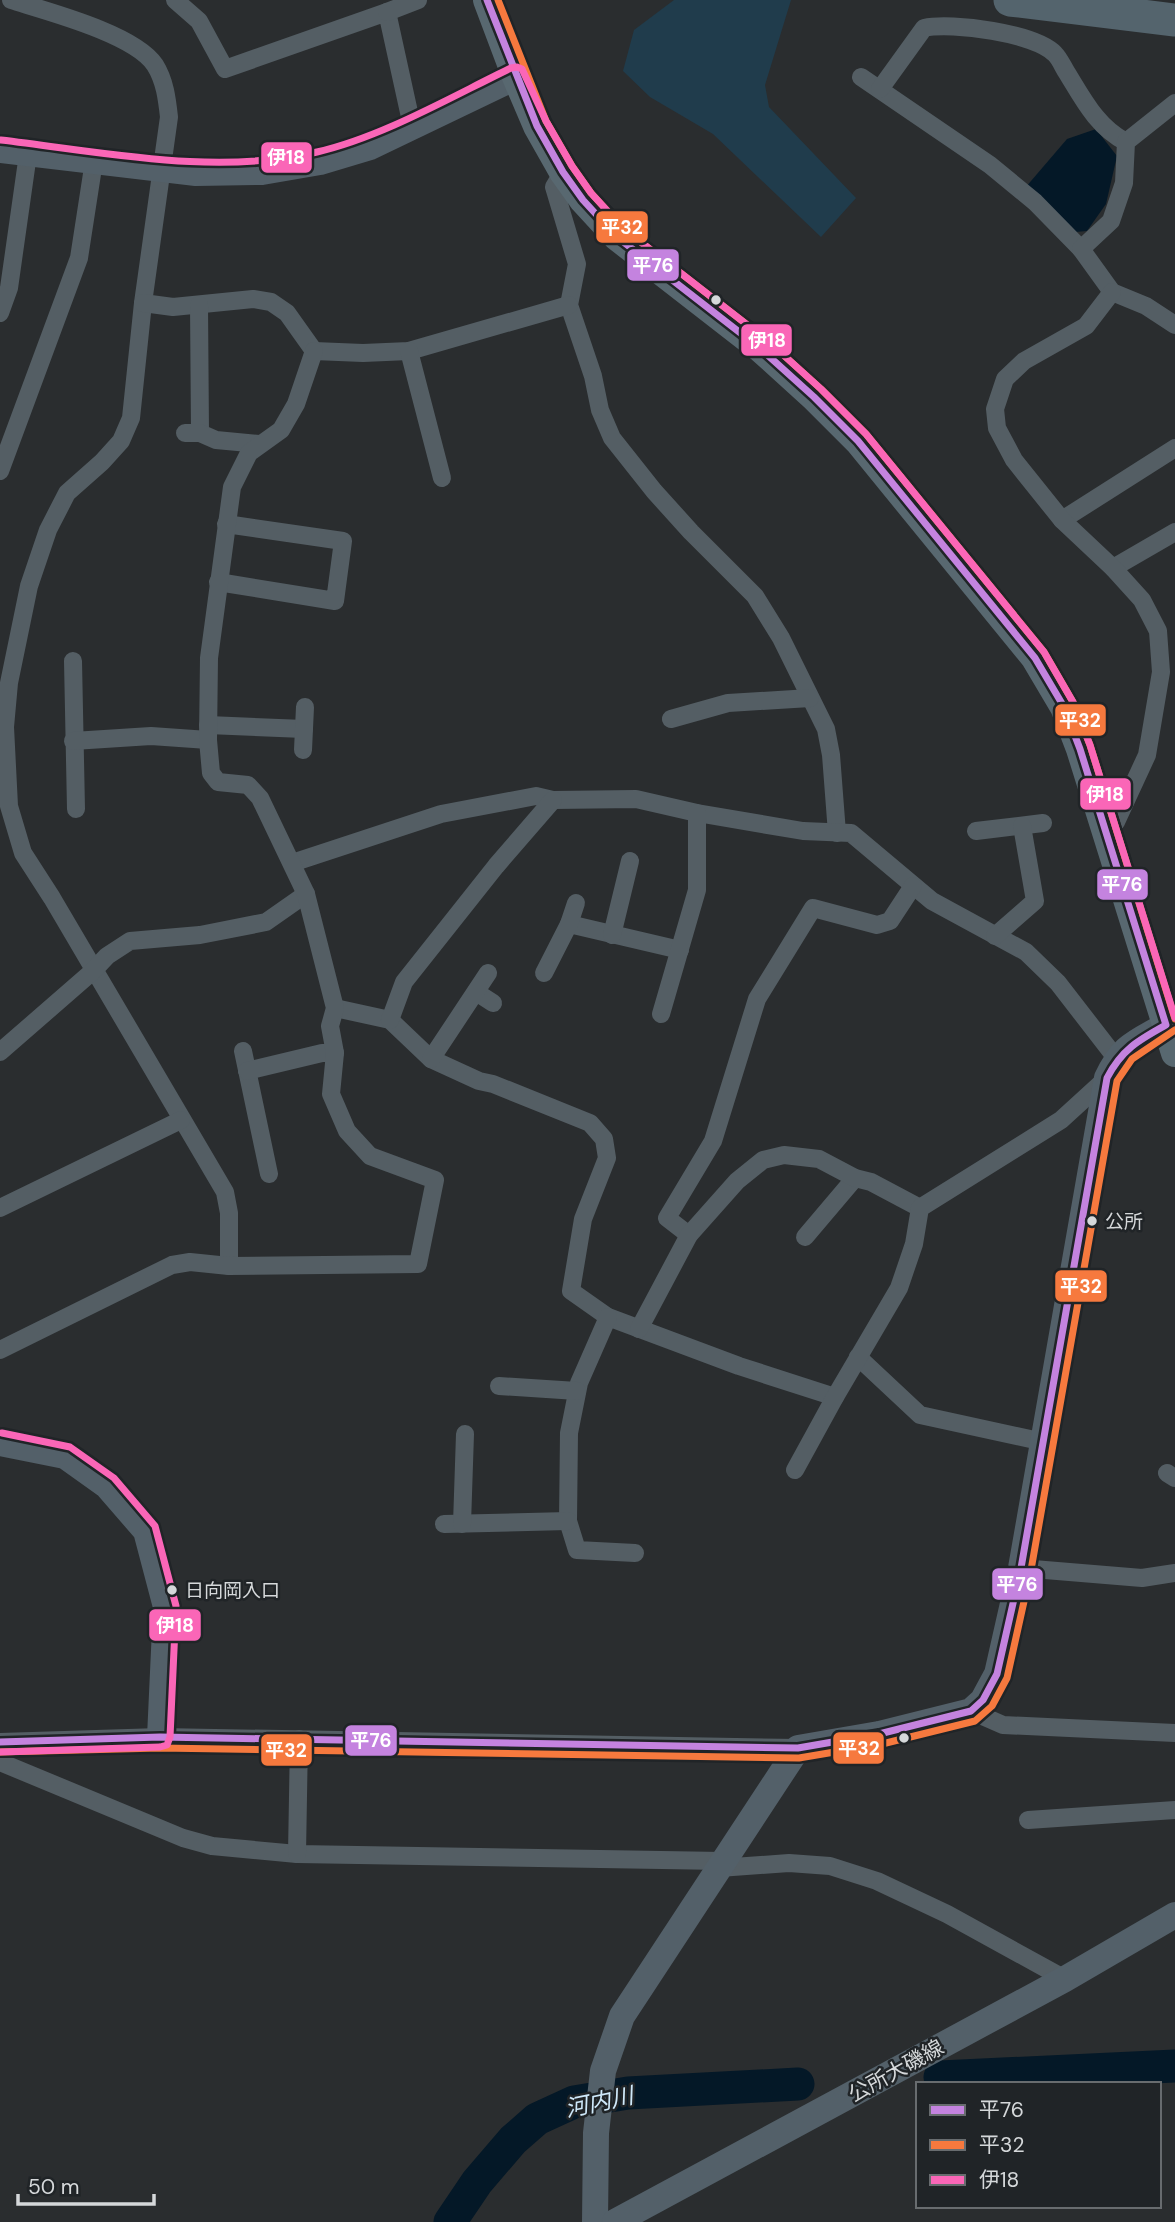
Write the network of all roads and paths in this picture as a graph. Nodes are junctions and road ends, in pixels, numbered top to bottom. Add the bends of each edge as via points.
1 (11, 0) edge
2 (175, 0) edge
3 (418, 0) edge
4 (487, 0) edge
5 (1010, 0) edge
6 (50, 6) edge
7 (387, 12) junction
8 (1175, 20) edge
9 (516, 77) junction
10 (861, 77) dead end
11 (880, 89) junction
12 (1175, 103) edge
13 (412, 126) junction
14 (1126, 142) junction
15 (0, 150) edge
16 (28, 154) junction
17 (94, 161) junction
18 (163, 170) junction
19 (563, 172) junction
20 (1081, 249) junction
21 (1112, 292) junction
22 (143, 303) junction
23 (199, 305) junction
24 (569, 306) junction
25 (0, 313) edge
26 (1175, 326) edge
27 (314, 351) junction
28 (408, 351) junction
29 (259, 444) junction
30 (1175, 448) edge
31 (0, 471) edge
32 (442, 478) dead end
33 (1062, 520) junction
34 (226, 524) junction
35 (1175, 532) edge
36 (1113, 568) junction
37 (218, 582) junction
38 (73, 661) dead end
39 (1168, 672) edge
40 (810, 698) junction
41 (305, 707) dead end
42 (671, 719) dead end
43 (304, 729) junction
44 (208, 732) junction
45 (73, 741) junction
46 (303, 750) dead end
47 (553, 800) junction
48 (75, 809) dead end
49 (697, 813) junction
50 (1043, 823) dead end
51 (1022, 825) junction
52 (1105, 827) junction
53 (976, 831) dead end
54 (837, 833) junction
55 (630, 861) dead end
56 (292, 863) junction
57 (913, 886) junction
58 (306, 894) junction
59 (576, 904) dead end
60 (569, 924) junction
61 (612, 935) junction
62 (995, 936) junction
63 (680, 950) junction
64 (93, 971) junction
65 (488, 973) dead end
66 (544, 973) dead end
67 (476, 992) junction
68 (494, 1003) dead end
69 (335, 1009) junction
70 (661, 1014) dead end
71 (390, 1020) junction
72 (1171, 1024) edge
73 (243, 1051) dead end
74 (0, 1052) edge
75 (335, 1053) junction
76 (1175, 1053) edge
77 (431, 1059) junction
78 (1111, 1068) junction
79 (247, 1071) junction
80 (181, 1120) junction
81 (269, 1174) dead end
82 (855, 1178) junction
83 (0, 1208) edge
84 (920, 1208) junction
85 (689, 1235) junction
86 (804, 1237) dead end
87 (229, 1266) junction
88 (608, 1317) junction
89 (639, 1329) junction
90 (0, 1350) edge
91 (858, 1357) junction
92 (499, 1386) dead end
93 (577, 1391) junction
94 (835, 1397) junction
95 (465, 1434) dead end
96 (1044, 1441) junction
97 (0, 1443) edge
98 (795, 1470) dead end
99 (568, 1521) junction
100 (635, 1553) dead end
101 (1021, 1568) junction
102 (1175, 1573) edge
103 (971, 1711) junction
104 (1175, 1733) edge
105 (160, 1737) junction
106 (299, 1739) junction
107 (0, 1742) edge
108 (798, 1748) junction
109 (0, 1762) edge
110 (1175, 1810) edge
111 (1028, 1820) dead end
112 (297, 1854) junction
113 (721, 1864) junction
114 (1175, 1915) edge
115 (1065, 1979) junction
116 (596, 2222) edge
117 (615, 2222) edge

1 - 6 street
2 - 7 street via 199,21 225,69
3 - 7 street
4 - 9 main road
5 - 8 highway
6 - 18 street via 121,37 153,62 165,87 169,117
7 - 13 street
9 - 13 street
9 - 19 main road
10 - 11 street
11 - 14 street via 924,28 939,25 1003,33 1040,43 1055,54 1095,118
11 - 20 street via 990,165
12 - 14 street
13 - 18 street via 320,162 262,173
14 - 20 street via 1124,183 1111,221
15 - 16 street
16 - 17 street
16 - 25 street via 9,288
17 - 18 street
17 - 31 street via 79,258
18 - 22 street
19 - 24 street via 554,187 577,264
19 - 52 main road via 617,237 761,349 858,441 1035,658 1064,708
20 - 21 street
21 - 26 street via 1146,306
21 - 33 street via 1086,326 1024,361 1005,379 995,409 997,428 1014,460
22 - 23 street
22 - 64 street via 131,418 121,441 67,493 48,530 29,586 5,727 9,806 23,853
23 - 27 street via 253,299 271,302 287,313
23 - 29 street via 192,433
24 - 28 street
24 - 40 street via 612,438 673,511 755,596
27 - 28 street
27 - 29 street via 296,404 281,430
28 - 32 street
29 - 34 street via 249,453 232,487
30 - 33 street
33 - 36 street
34 - 37 street
34 - 37 street via 343,541 335,601
35 - 36 street
36 - 39 street via 1142,600 1158,631
37 - 44 street via 209,658
38 - 45 street
39 - 52 street via 1147,755 1116,822
40 - 42 street via 728,704
40 - 54 street via 826,729
41 - 43 street
43 - 44 street
43 - 46 street
44 - 45 street
44 - 56 street via 211,774 218,782 248,785 260,798
45 - 48 street
47 - 49 street via 636,799
47 - 56 street via 536,796 441,814
47 - 71 street via 404,982
49 - 54 street
49 - 63 street via 697,890
50 - 51 street
51 - 53 street
51 - 62 street via 1035,901
52 - 72 main road
54 - 57 street via 851,834
55 - 61 street
56 - 58 street
57 - 62 street
57 - 85 street via 890,921 877,925 813,908 757,999 713,1141 667,1218
58 - 64 street via 266,922 200,935 130,941
58 - 69 street
59 - 60 street
60 - 61 street
60 - 66 street
61 - 63 street
62 - 78 street via 1026,953 1058,982
63 - 70 street
64 - 74 street
64 - 80 street
65 - 67 street
67 - 68 street
67 - 77 street
69 - 71 street
69 - 75 street via 330,1026
71 - 77 street
72 - 76 main road
72 - 78 street via 1130,1046
73 - 79 street
75 - 79 street
75 - 87 street via 331,1094 347,1131 370,1156 435,1180 418,1264
77 - 88 street via 590,1123 604,1139 607,1158 583,1219 570,1291
78 - 84 street via 1061,1120
78 - 96 street
79 - 81 street
80 - 83 street
80 - 87 street via 225,1192
82 - 84 street
82 - 85 street via 819,1159 784,1155 763,1160 737,1181
82 - 86 street
84 - 91 street via 899,1288
85 - 89 street
87 - 90 street via 172,1265
88 - 89 street
88 - 93 street
89 - 94 street
91 - 94 street
91 - 96 street via 920,1415
92 - 93 street
93 - 99 street via 569,1433
94 - 98 street
95 - 99 street via 453,1524
96 - 101 street
97 - 105 street via 65,1456 107,1486 146,1531 166,1607
99 - 100 street via 577,1550
101 - 102 street via 1142,1578
101 - 103 street via 997,1674
103 - 104 street via 1003,1725
103 - 108 street
105 - 106 street
105 - 107 street
106 - 108 street
106 - 112 street
108 - 113 street
109 - 112 street via 183,1838 212,1846
110 - 111 street
112 - 113 street
113 - 115 street via 830,1866 877,1881
113 - 116 street via 622,2016 601,2084
114 - 115 street, 公所大磯線
115 - 117 street, 公所大磯線

